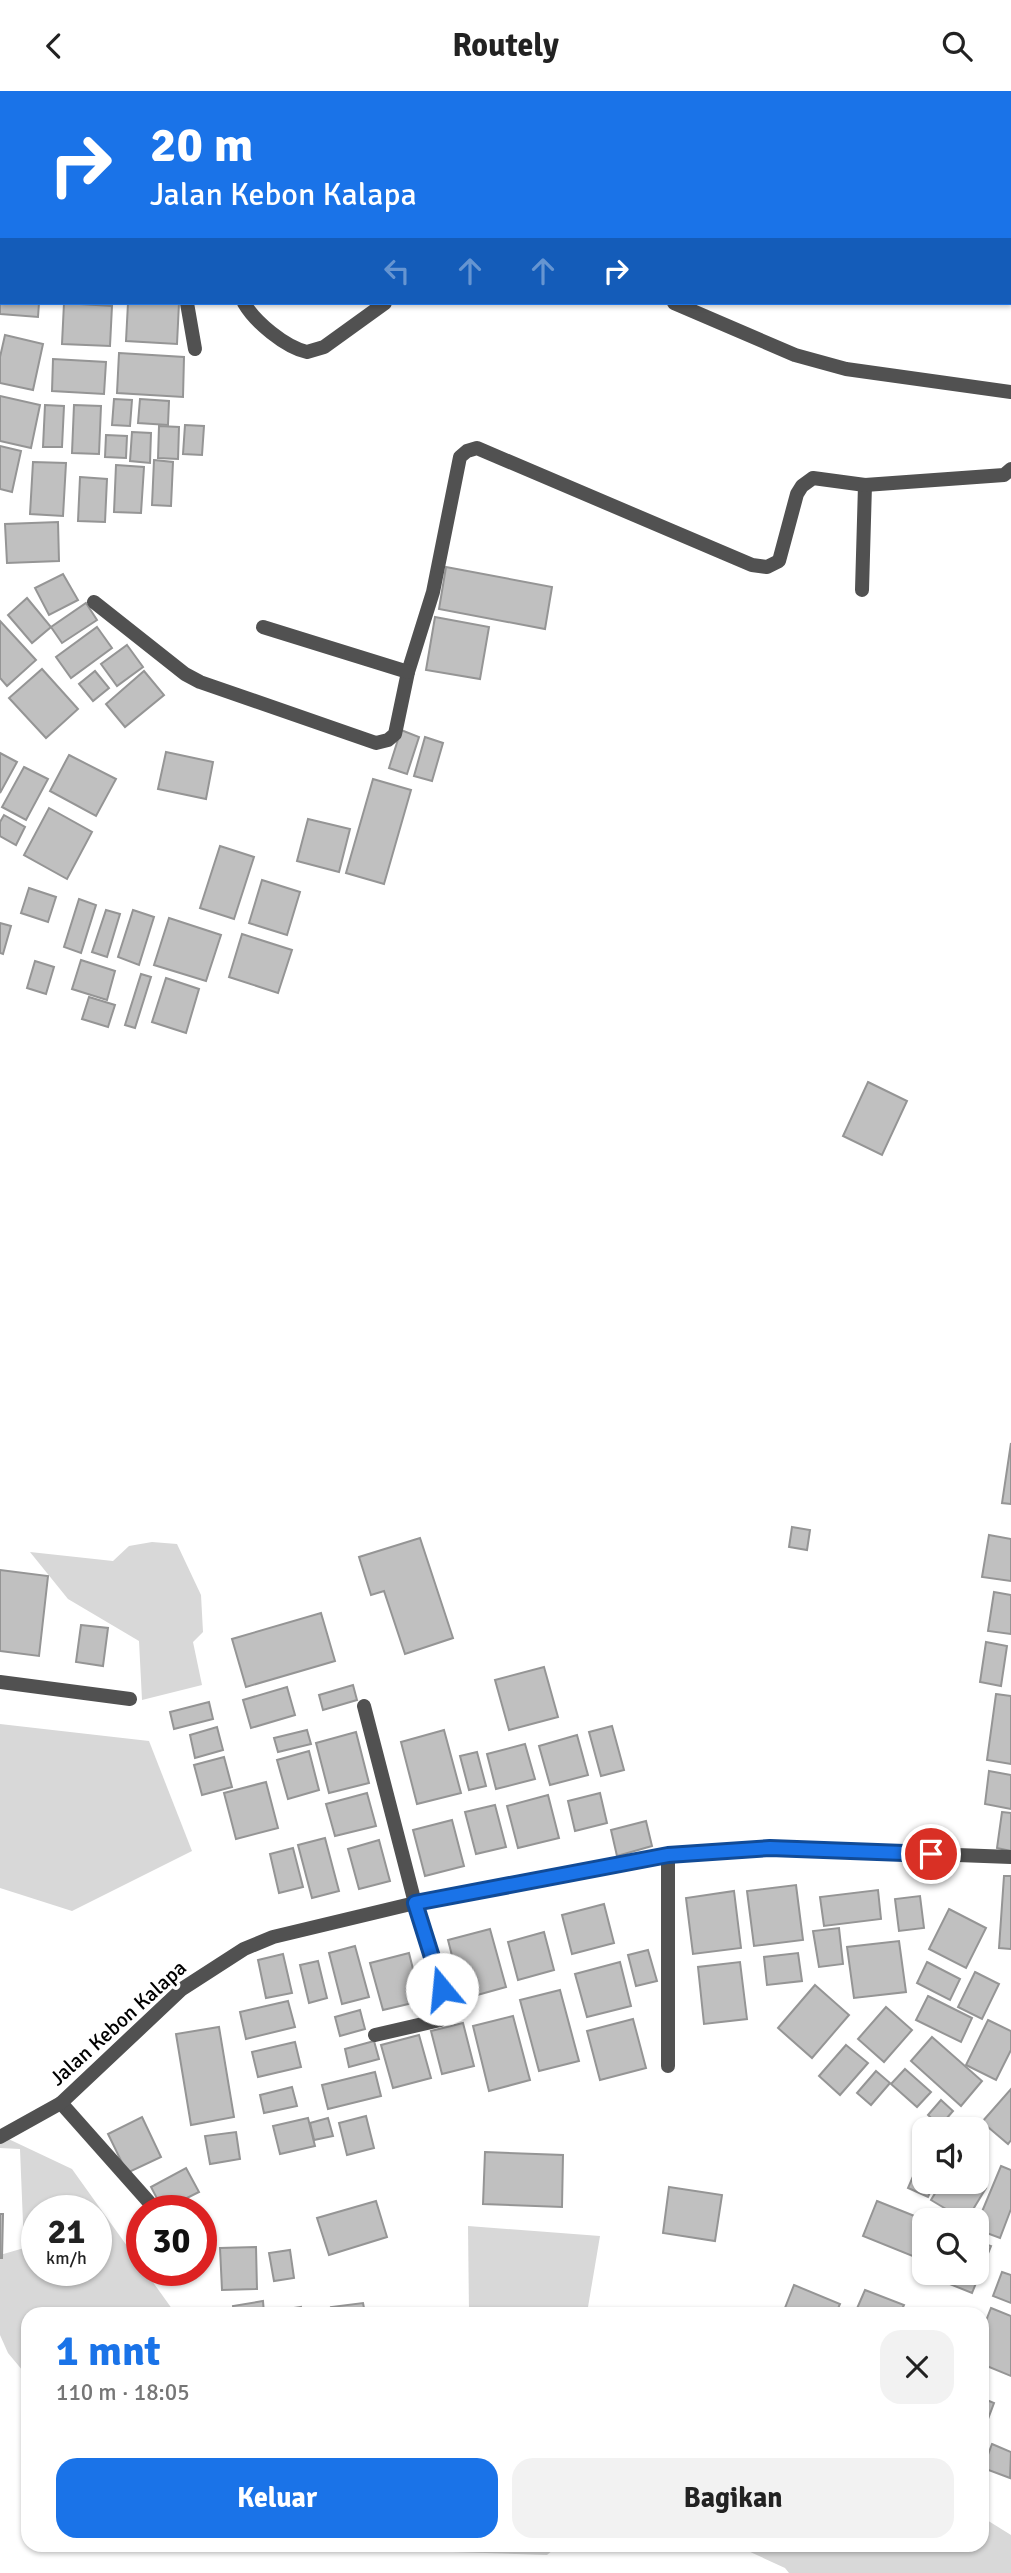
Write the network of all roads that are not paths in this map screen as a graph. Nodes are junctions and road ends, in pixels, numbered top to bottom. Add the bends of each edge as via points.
1 (187, 305) edge
2 (245, 305) edge
3 (382, 305) edge
4 (679, 305) edge
5 (195, 349) dead end
6 (1011, 392) edge
7 (1011, 469) edge
8 (865, 485) junction
9 (862, 590) dead end
10 (94, 603) dead end
11 (263, 627) dead end
12 (408, 672) junction
13 (0, 1682) edge
14 (130, 1699) dead end
15 (363, 1706) dead end
16 (668, 1855) junction
17 (1011, 1857) edge
18 (415, 1903) junction
19 (376, 2035) dead end
20 (668, 2066) dead end
21 (61, 2103) junction
22 (0, 2137) edge
23 (143, 2195) edge

1 - 5 street
2 - 3 street via 284,341 307,352 324,347
4 - 6 street via 795,355 846,369
7 - 8 street via 1003,475
8 - 9 street
8 - 12 street via 813,478 802,486 779,561 767,567 752,565 477,448 467,451 460,457 433,592
10 - 12 street via 185,674 376,743 395,734
11 - 12 street
13 - 14 street
15 - 18 street
16 - 17 street, Jalan Kebon Kalapa via 770,1848
16 - 18 street, Jalan Kebon Kalapa
16 - 20 street
18 - 19 street via 449,2011 440,2020
18 - 21 street, Jalan Kebon Kalapa via 273,1937 244,1949 182,1989
21 - 22 street, Jalan Kebon Kalapa
21 - 23 street

